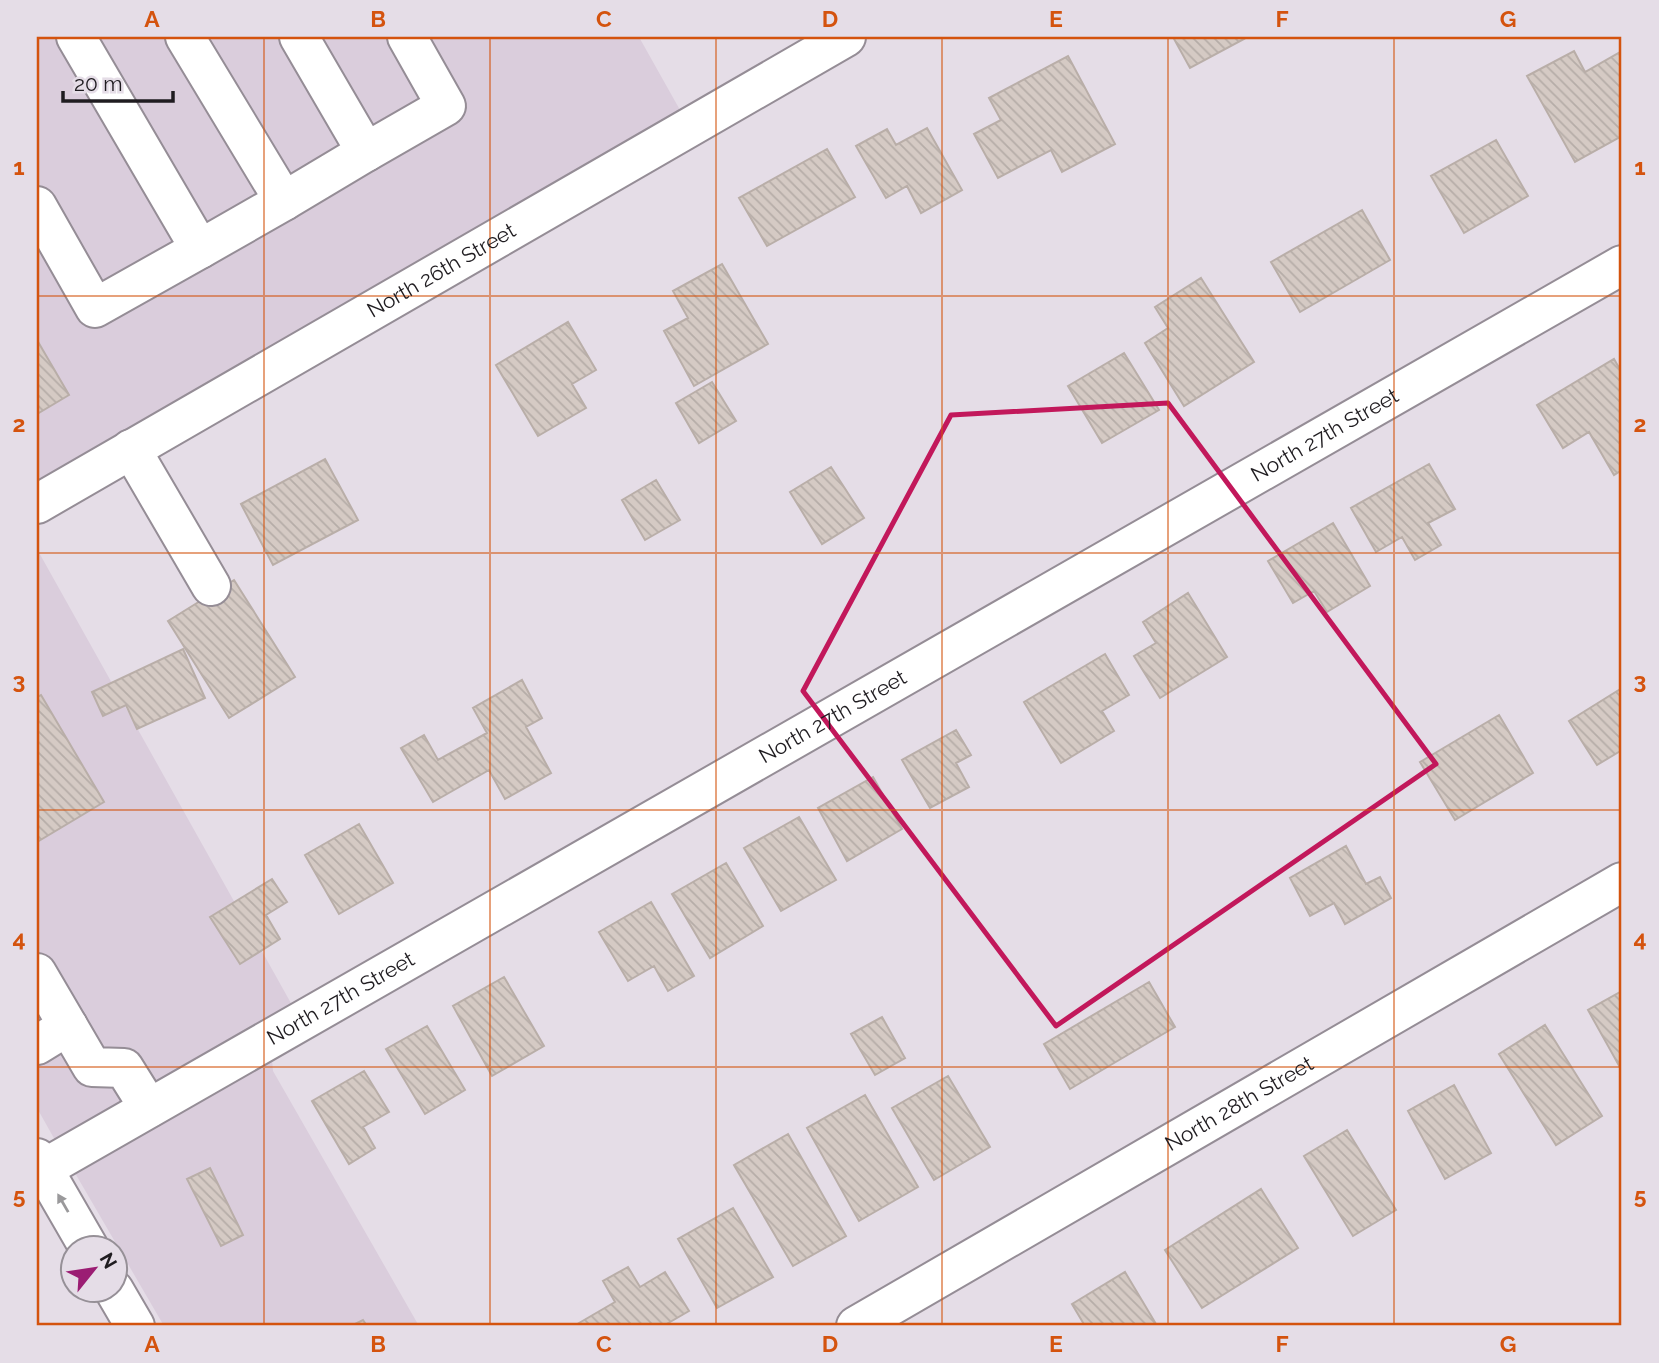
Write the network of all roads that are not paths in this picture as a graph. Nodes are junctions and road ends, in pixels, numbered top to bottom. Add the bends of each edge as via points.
1 (76, 37) edge
2 (185, 37) edge
3 (299, 37) edge
4 (407, 37) edge
5 (846, 37) edge
6 (366, 152) junction
7 (284, 201) junction
8 (37, 206) edge
9 (200, 249) junction
10 (1622, 265) edge
11 (131, 449) junction
12 (37, 504) edge
13 (211, 586) dead end
14 (1622, 882) edge
15 (37, 973) edge
16 (52, 1036) edge
17 (149, 1108) junction
18 (40, 1163) edge
19 (81, 1234) edge
20 (122, 1304) edge
21 (135, 1326) edge
22 (856, 1326) edge

1 - 9 street
2 - 7 street
3 - 6 street
4 - 6 street via 446,106
5 - 11 street, North 26th Street
6 - 7 street
7 - 9 street
8 - 9 street via 95,308
10 - 17 street, North 27th Street
11 - 12 street, North 26th Street
11 - 13 street
14 - 22 street, North 28th Street
15 - 16 street
16 - 17 street via 92,1067 124,1068
17 - 18 street, North 27th Street
19 -> 18 street
20 - 21 street

